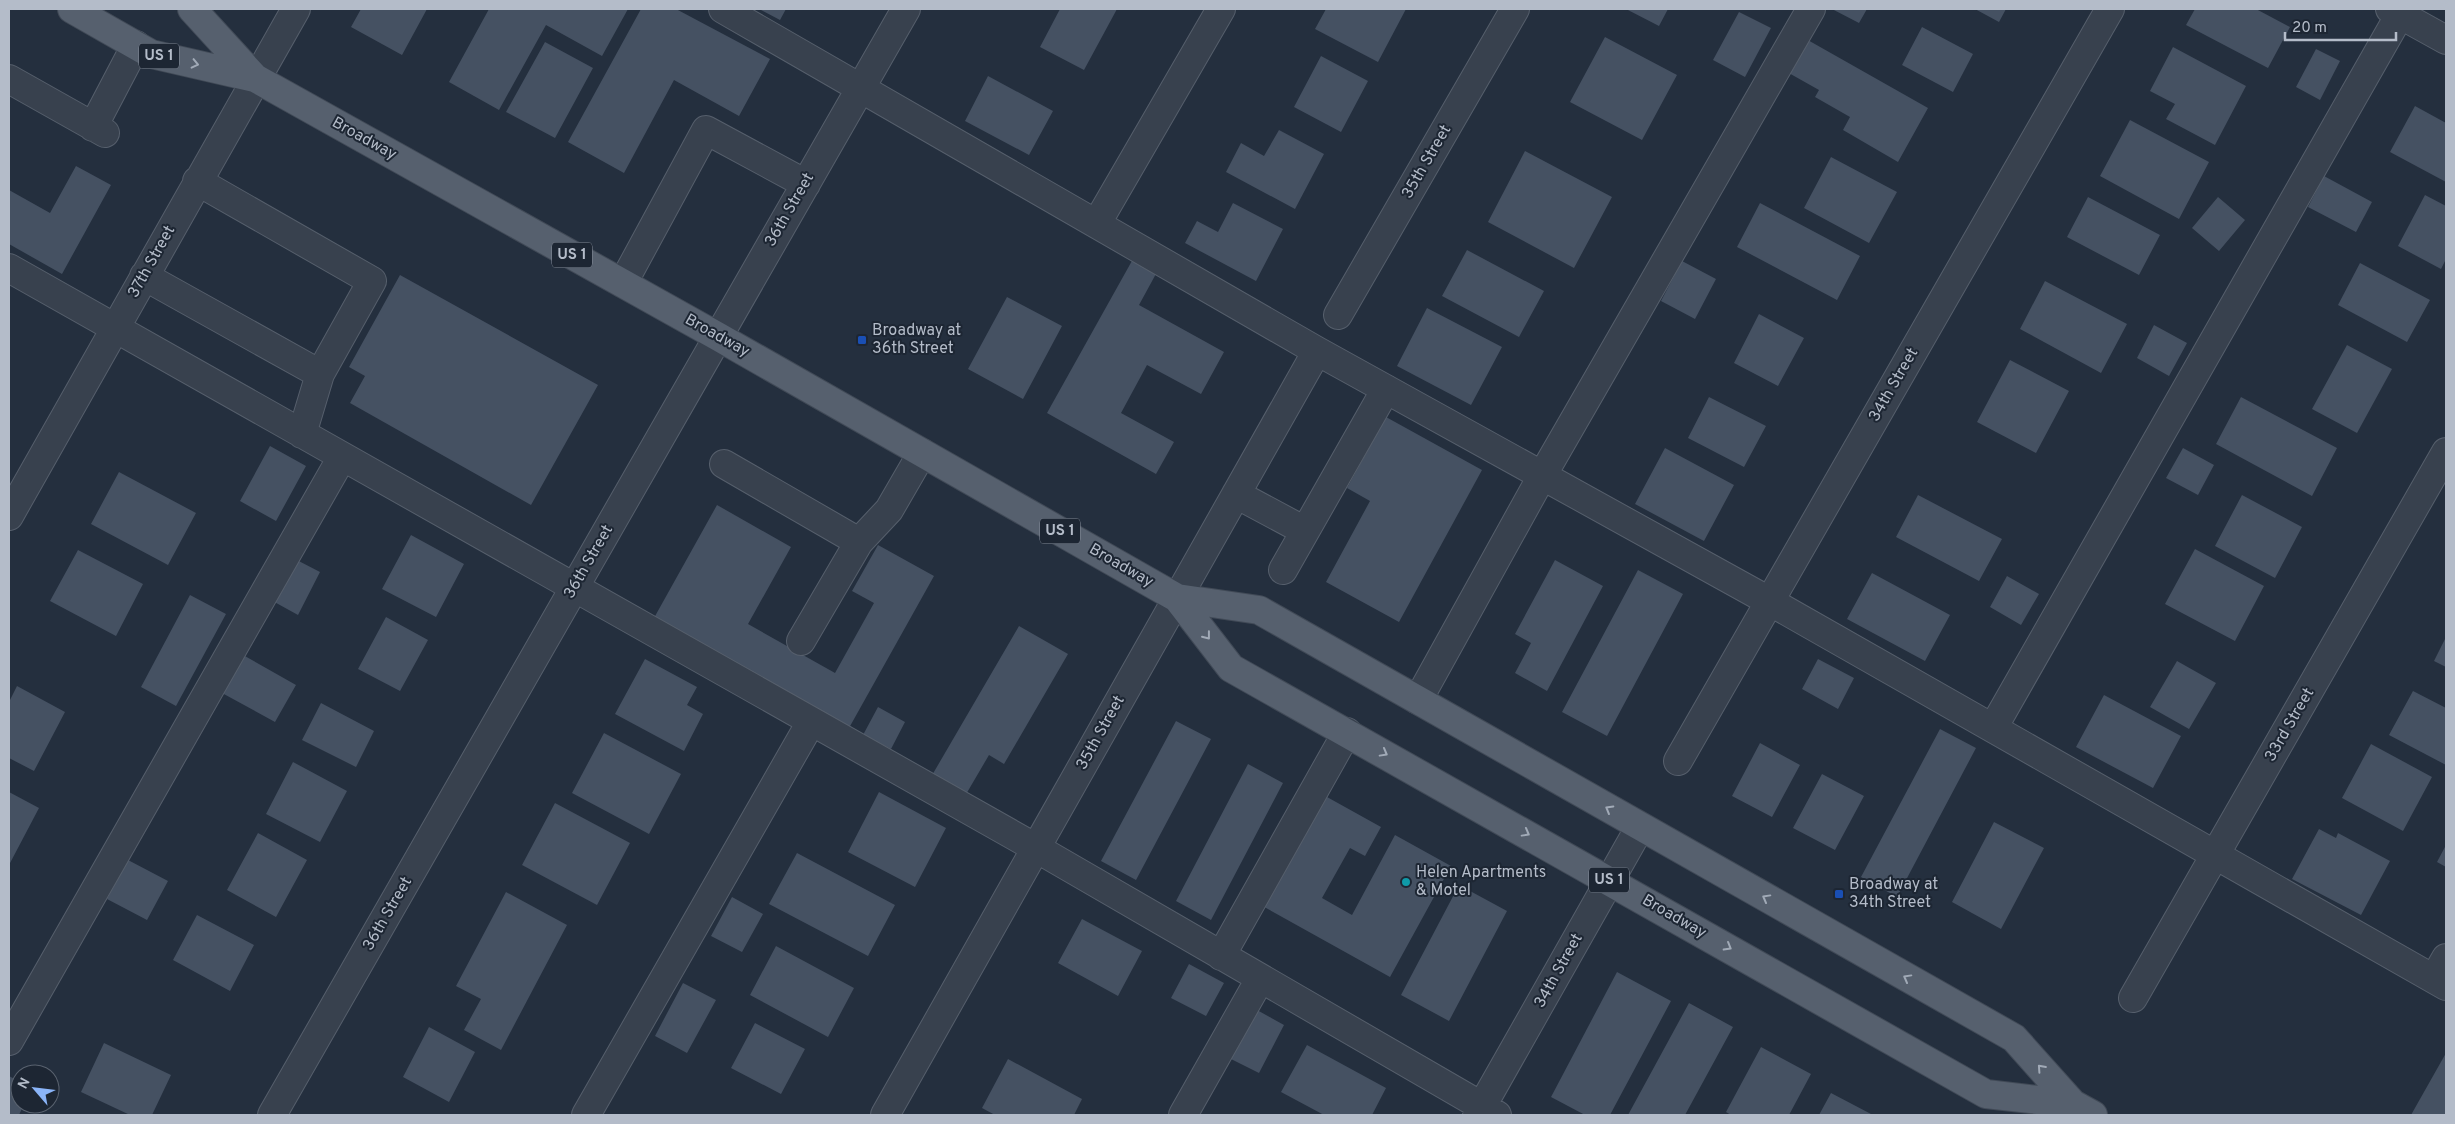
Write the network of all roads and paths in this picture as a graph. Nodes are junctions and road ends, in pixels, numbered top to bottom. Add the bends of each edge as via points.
1 (72, 9) edge
2 (192, 9) edge
3 (296, 9) edge
4 (722, 9) edge
5 (906, 9) edge
6 (1220, 9) edge
7 (1515, 9) edge
8 (1811, 9) edge
9 (2110, 9) edge
10 (2398, 11) edge
11 (2446, 40) edge
12 (136, 45) junction
13 (255, 78) junction
14 (9, 79) edge
15 (862, 88) junction
16 (197, 181) junction
17 (806, 184) junction
18 (1097, 224) junction
19 (9, 268) edge
20 (144, 276) junction
21 (623, 283) junction
22 (1338, 315) dead end
23 (115, 329) junction
24 (717, 336) junction
25 (1317, 351) junction
26 (320, 374) junction
27 (1386, 389) junction
28 (302, 434) junction
29 (2446, 452) edge
30 (922, 453) junction
31 (342, 457) junction
32 (724, 464) dead end
33 (1542, 476) junction
34 (1236, 494) junction
35 (9, 516) edge
36 (1305, 531) junction
37 (859, 542) junction
38 (1283, 570) dead end
39 (575, 588) junction
40 (1177, 598) junction
41 (1769, 601) junction
42 (801, 641) dead end
43 (1418, 700) junction
44 (811, 722) junction
45 (1993, 728) junction
46 (1347, 732) junction
47 (1678, 761) dead end
48 (1640, 827) junction
49 (1036, 848) junction
50 (2215, 854) junction
51 (1610, 880) junction
52 (1221, 956) junction
53 (2442, 974) edge
54 (1260, 979) junction
55 (2133, 998) dead end
56 (9, 1041) edge
57 (1486, 1112) edge
58 (2078, 1112) edge
59 (272, 1115) edge
60 (586, 1115) edge
61 (885, 1115) edge
62 (1183, 1115) edge

1 - 12 main road, Broadway / US 1
2 - 13 main road, Broadway / US 1
3 - 13 street, 37th Street
4 - 15 street
5 - 15 street, 36th Street
6 - 18 street
7 - 22 street, 35th Street
8 - 33 street
9 - 41 street, 34th Street
10 - 11 street
10 - 45 street
12 -> 13 main road, Broadway / US 1 via 152,54
12 - 14 street via 99,130
13 - 16 street, 37th Street
13 - 21 main road, Broadway / US 1
15 - 17 street, 36th Street
15 - 18 street
16 - 20 street, 37th Street
16 - 26 street via 372,281
17 - 21 street via 706,130
17 - 24 street, 36th Street
18 - 25 street
19 - 23 street
20 - 23 street, 37th Street
20 - 26 street
21 - 24 main road, Broadway / US 1
23 - 28 street
23 - 35 street, 37th Street
24 - 30 main road, Broadway / US 1
24 - 39 street, 36th Street
25 - 27 street
25 - 34 street, 35th Street
26 - 28 street
27 - 33 street
27 - 36 street
28 - 31 street
29 - 50 street, 33rd Street
30 - 37 street via 889,510
30 - 40 main road, Broadway / US 1
31 - 39 street
31 - 56 street
32 - 37 street
33 - 41 street
33 - 43 street
34 - 36 street
34 - 40 street, 35th Street
36 - 38 street
37 - 42 street
39 - 44 street
39 - 59 street, 36th Street
40 - 43 main road, Broadway / US 1 via 1259,610
40 -> 46 main road, Broadway / US 1 via 1231,668
40 - 49 street, 35th Street
41 - 45 street
41 - 47 street, 34th Street
48 -> 43 main road, Broadway / US 1
44 - 49 street
44 - 60 street
45 - 50 street
46 -> 51 main road, Broadway / US 1
46 - 52 street
48 - 51 street, 34th Street
58 -> 48 main road, Broadway / US 1 via 2014,1038
49 - 52 street
49 - 61 street, 35th Street
50 - 53 street
50 - 55 street, 33rd Street
51 - 57 street, 34th Street
51 -> 58 main road, Broadway / US 1 via 1986,1094
52 - 54 street
54 - 57 street
54 - 62 street

